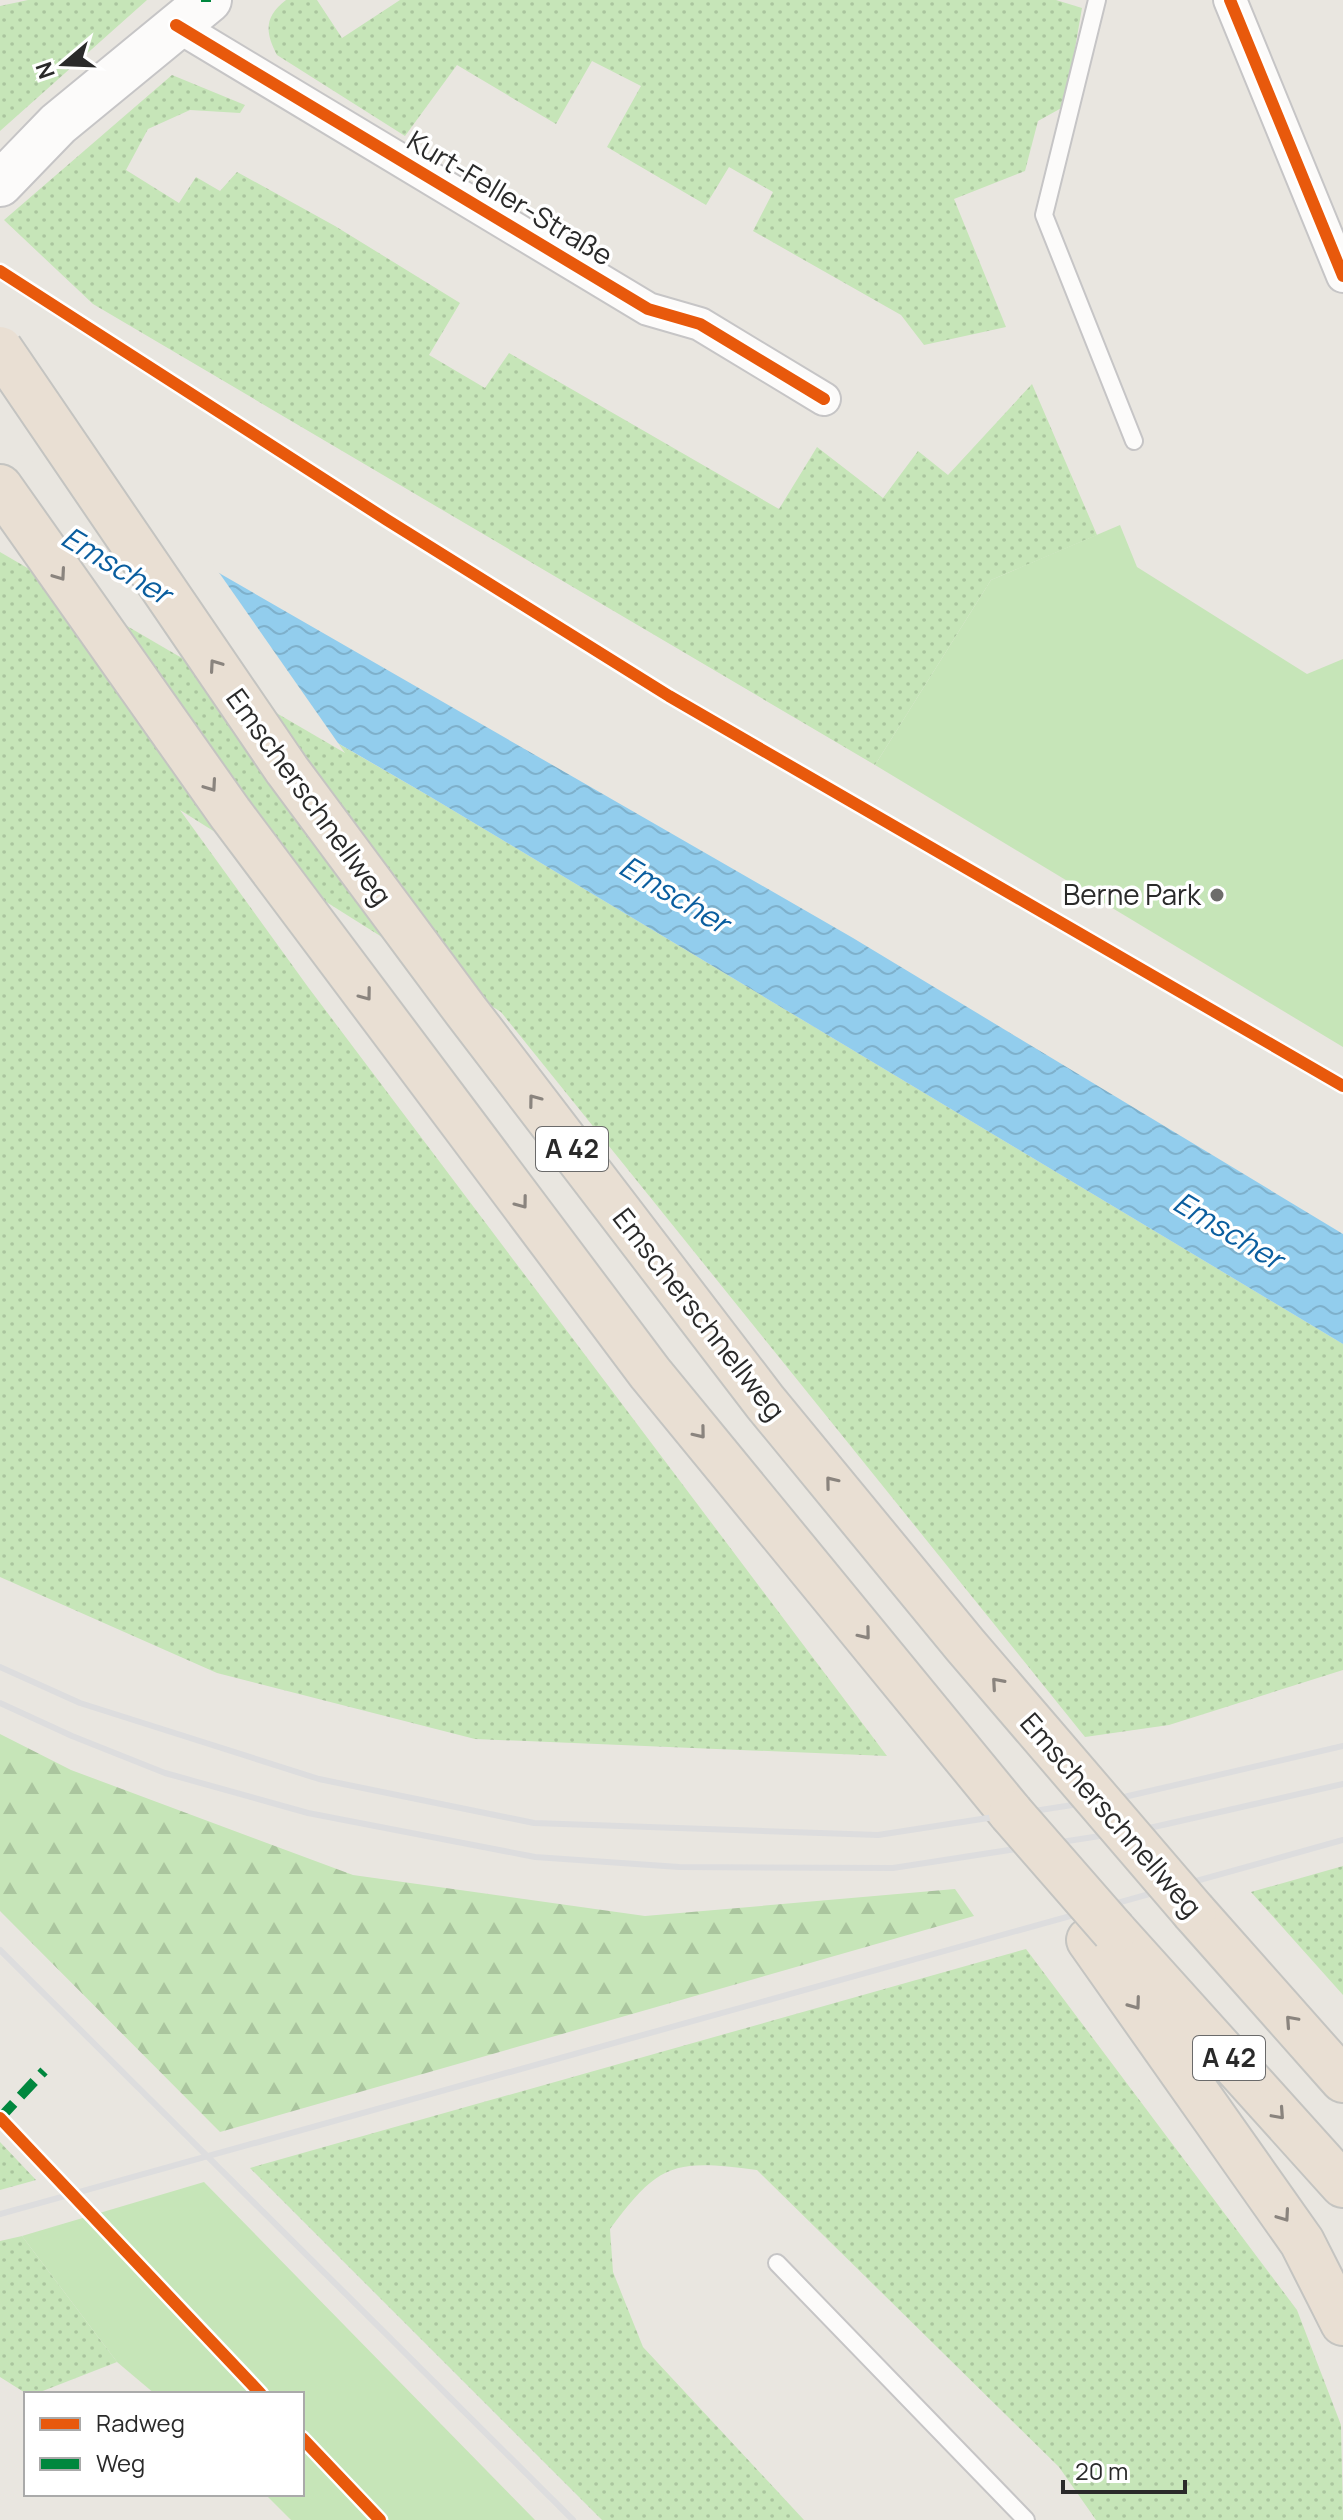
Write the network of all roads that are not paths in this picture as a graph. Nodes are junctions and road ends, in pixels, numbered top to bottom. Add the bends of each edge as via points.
1 (1097, 0) edge
2 (1230, 0) edge
3 (199, 7) edge
4 (0, 184) edge
5 (1343, 276) edge
6 (0, 349) edge
7 (824, 399) dead end
8 (1134, 441) dead end
9 (0, 487) edge
10 (1102, 1936) junction
11 (1343, 2080) edge
12 (1343, 2185) edge
13 (777, 2263) dead end
14 (1343, 2323) edge
15 (1026, 2520) edge

1 - 8 lane via 1044,215
2 - 5 street
3 - 4 street via 58,124
3 - 7 street, Kurt-Feller-Straße via 648,309 700,324
11 -> 6 highway, Emscherschnellweg / A 42, bridge via 965,1645 765,1402 287,770
9 -> 10 highway, A 42, bridge via 230,813 650,1373 1011,1813
10 -> 12 highway, A 42
10 -> 14 highway via 1302,2242
13 - 15 lane

